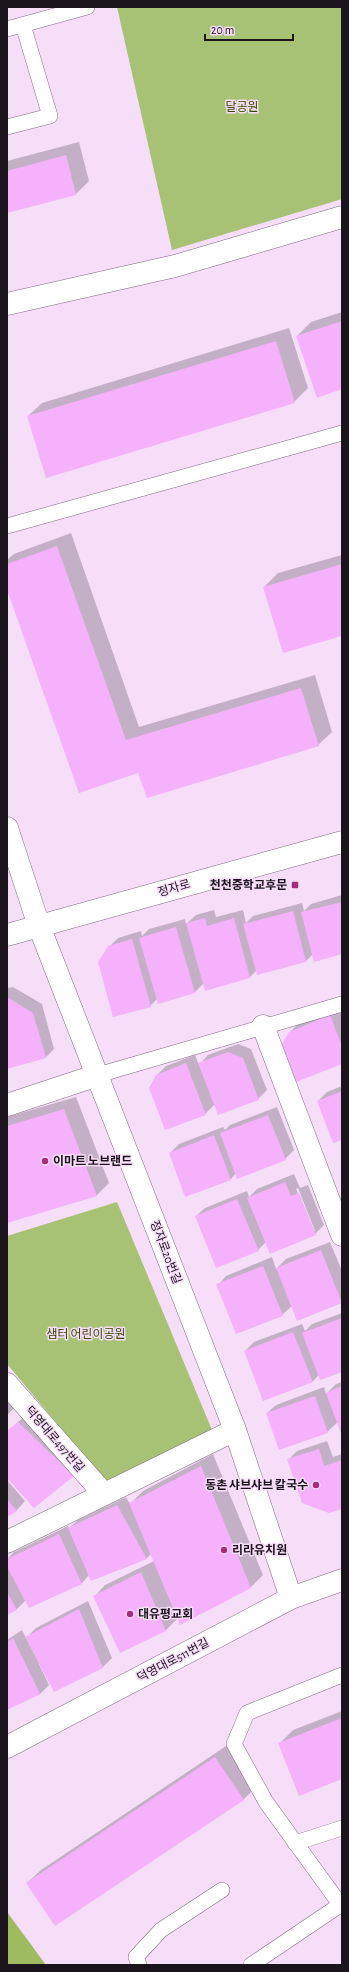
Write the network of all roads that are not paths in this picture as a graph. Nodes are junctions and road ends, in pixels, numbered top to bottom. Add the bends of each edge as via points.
1 (86, 7) edge
2 (23, 25) junction
3 (7, 30) edge
4 (7, 127) edge
5 (342, 217) edge
6 (7, 304) edge
7 (342, 433) edge
8 (7, 526) edge
9 (7, 828) edge
10 (342, 842) edge
11 (39, 926) junction
12 (7, 935) edge
13 (342, 1004) edge
14 (263, 1026) junction
15 (98, 1075) junction
16 (7, 1105) edge
17 (342, 1235) edge
18 (7, 1384) edge
19 (235, 1430) junction
20 (104, 1494) junction
21 (7, 1542) edge
22 (342, 1580) edge
23 (291, 1598) junction
24 (342, 1675) edge
25 (7, 1747) edge
26 (342, 1828) edge
27 (295, 1843) junction
28 (222, 1890) dead end
29 (341, 1906) edge
30 (139, 1965) edge
31 (251, 1965) edge

1 - 2 lane
2 - 3 lane
2 - 4 lane via 50,116
5 - 6 street via 175,266
7 - 8 lane
9 - 11 street, 정자로20번길
10 - 11 street, 정자로
11 - 12 street, 정자로
11 - 15 street, 정자로20번길
13 - 14 lane
14 - 15 lane
14 - 17 street
15 - 16 street
15 - 19 street, 정자로20번길
18 - 20 street, 덕영대로497번길
19 - 20 street
19 - 23 street, 정자로20번길
20 - 21 street
22 - 23 street, 덕영대로511번길
23 - 25 street, 덕영대로511번길
24 - 27 lane via 247,1713 234,1744 266,1802
26 - 27 lane
27 - 29 lane
28 - 30 lane via 161,1930 136,1957
29 - 31 lane

